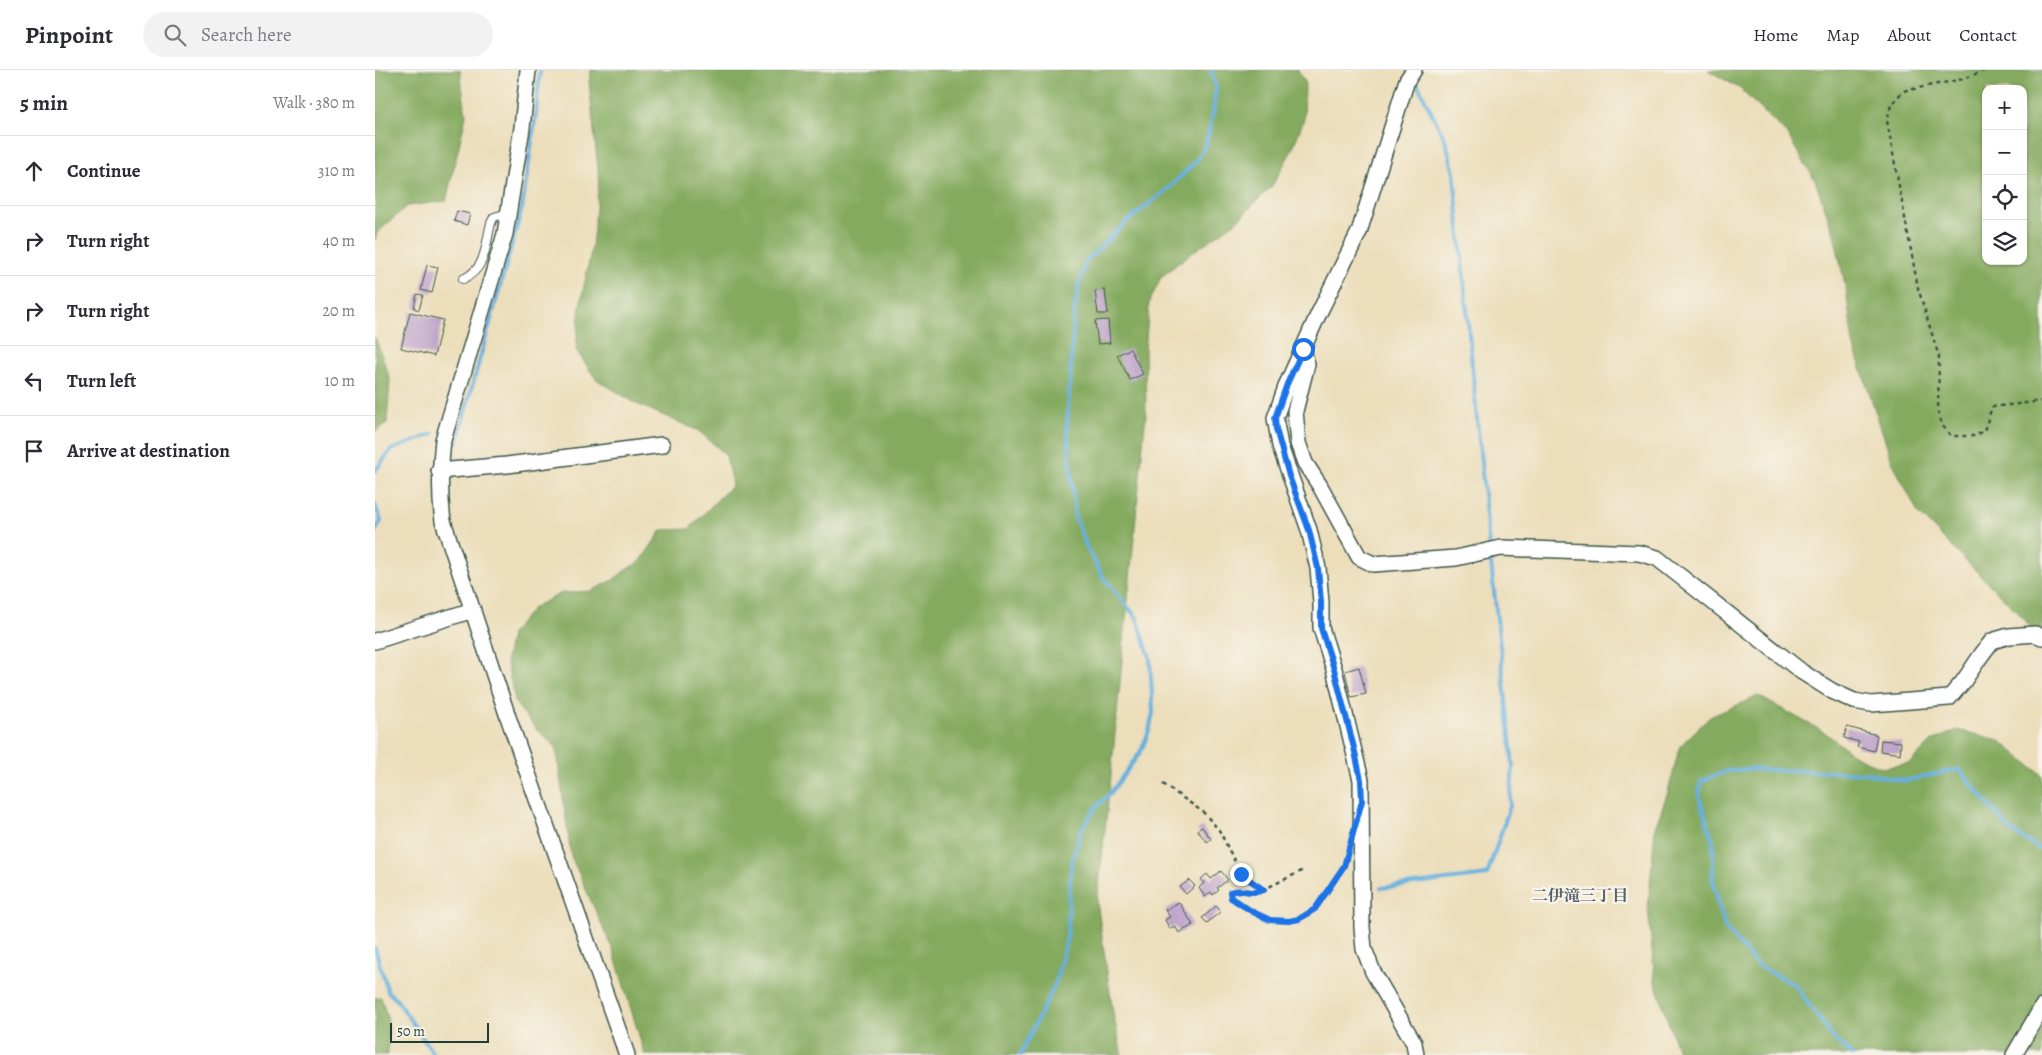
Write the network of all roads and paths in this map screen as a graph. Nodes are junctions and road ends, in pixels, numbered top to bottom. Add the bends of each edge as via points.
1 (528, 70) edge
2 (1985, 70) edge
3 (1407, 74) edge
4 (508, 213) junction
5 (463, 279) dead end
6 (1303, 349) junction
7 (2042, 401) edge
8 (662, 445) dead end
9 (439, 471) junction
10 (473, 610) junction
11 (2042, 637) edge
12 (375, 641) edge
13 (1163, 784) dead end
14 (1349, 848) dead end
15 (1302, 871) dead end
16 (1264, 890) junction
17 (2042, 1007) edge
18 (627, 1055) edge
19 (1416, 1055) edge
20 (2014, 1055) edge

1 - 4 street
2 - 7 path via 1963,79 1903,91 1891,105 1887,121 1918,288 1939,357 1938,412 1942,425 1951,436 1975,436 1984,431 1992,407
3 - 6 street via 1359,232
4 - 5 lane via 494,217 480,266
4 - 9 street via 505,234 443,440
6 - 11 street via 1307,364 1295,411 1298,443 1305,463 1359,557 1373,564 1456,558 1501,548 1639,553 1657,558 1802,672 1832,692 1871,704 1949,698 1992,641 2009,636 2035,634
6 - 19 street via 1275,418 1276,429 1309,530 1318,568 1321,628 1361,780 1364,949 1373,972 1414,1043
8 - 9 street
9 - 10 street via 443,521
10 - 12 street
10 - 18 street
13 - 16 path via 1203,812 1219,830 1241,874
14 - 16 path via 1344,866 1328,891 1315,909 1299,919 1270,920 1231,898 1230,892 1238,889 1250,893
15 - 16 path
17 - 20 street

